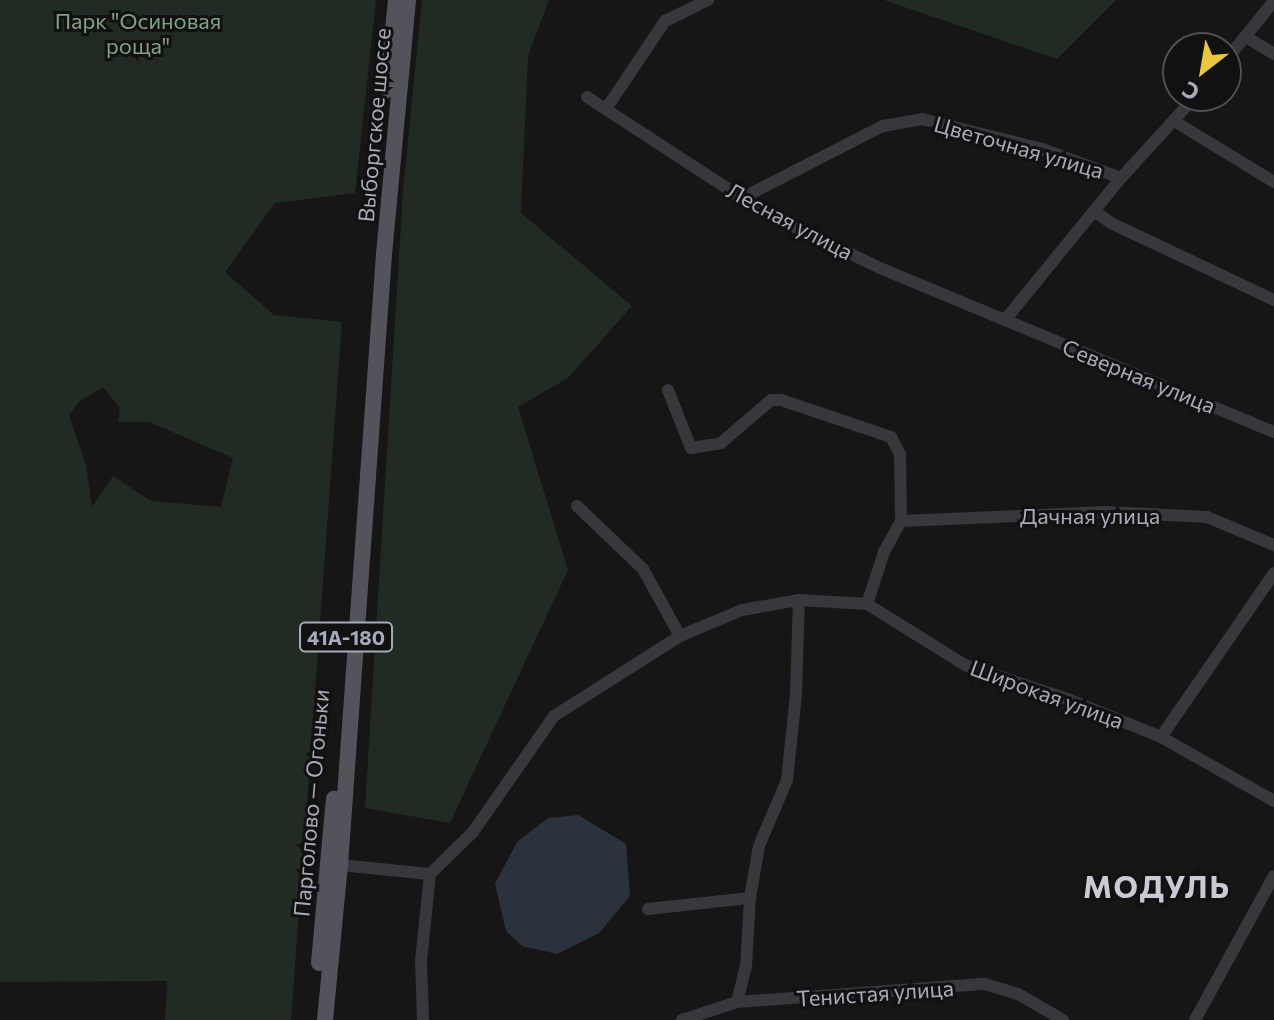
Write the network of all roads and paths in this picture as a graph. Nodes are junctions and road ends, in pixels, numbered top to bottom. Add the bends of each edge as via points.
1 (396, 0) edge
2 (408, 0) edge
3 (708, 0) edge
4 (1274, 1) edge
5 (1246, 37) junction
6 (1242, 42) edge
7 (1274, 54) edge
8 (587, 97) dead end
9 (606, 109) junction
10 (1182, 112) edge
11 (1174, 121) junction
12 (1121, 178) junction
13 (1274, 182) edge
14 (742, 198) junction
15 (1094, 211) junction
16 (380, 254) junction
17 (1274, 300) edge
18 (1005, 320) junction
19 (668, 390) dead end
20 (1274, 432) edge
21 (577, 506) dead end
22 (901, 521) junction
23 (1274, 545) edge
24 (1274, 573) edge
25 (799, 600) junction
26 (867, 604) junction
27 (680, 636) junction
28 (1161, 737) junction
29 (1274, 801) edge
30 (340, 865) junction
31 (430, 874) junction
32 (1274, 876) edge
33 (750, 898) junction
34 (648, 909) dead end
35 (737, 1002) junction
36 (314, 1020) edge
37 (325, 1020) edge
38 (423, 1020) edge
39 (682, 1020) edge
40 (1063, 1020) edge
41 (1195, 1020) edge

1 - 16 main road, Выборгское шоссе / 41А-180
2 - 16 main road, Выборгское шоссе / 41А-180
3 - 9 street via 665,21
4 - 5 street
5 - 6 street
5 - 7 street
8 - 9 street, Лесная улица
9 - 14 street, Лесная улица
10 - 11 street
11 - 12 street
11 - 13 street
12 - 14 street, Цветочная улица via 1042,149 922,119 883,126
12 - 15 street
14 - 18 street, Лесная улица via 880,268
15 - 17 street
15 - 18 street
16 - 30 main road, Парголово — Огоньки / 41А-180
16 - 36 main road, Парголово — Огоньки / 41А-180
18 - 20 street, Северная улица
19 - 22 street via 691,448 721,443 771,400 891,437 900,454
21 - 27 street via 643,569
22 - 23 street, Дачная улица via 1106,512 1207,517
22 - 26 street
24 - 28 street
25 - 26 street, Широкая улица
25 - 27 street, Широкая улица via 742,610
25 - 33 street via 787,780 759,846
26 - 28 street, Широкая улица via 965,665
27 - 31 street, Широкая улица via 554,716 473,832
28 - 29 street, Широкая улица
30 - 31 street
30 - 37 main road, Парголово — Огоньки / 41А-180
31 - 38 street via 421,961
32 - 41 street
33 - 34 street
33 - 35 street via 746,967
35 - 39 street, Тенистая улица
35 - 40 street, Тенистая улица via 985,984 1018,994

